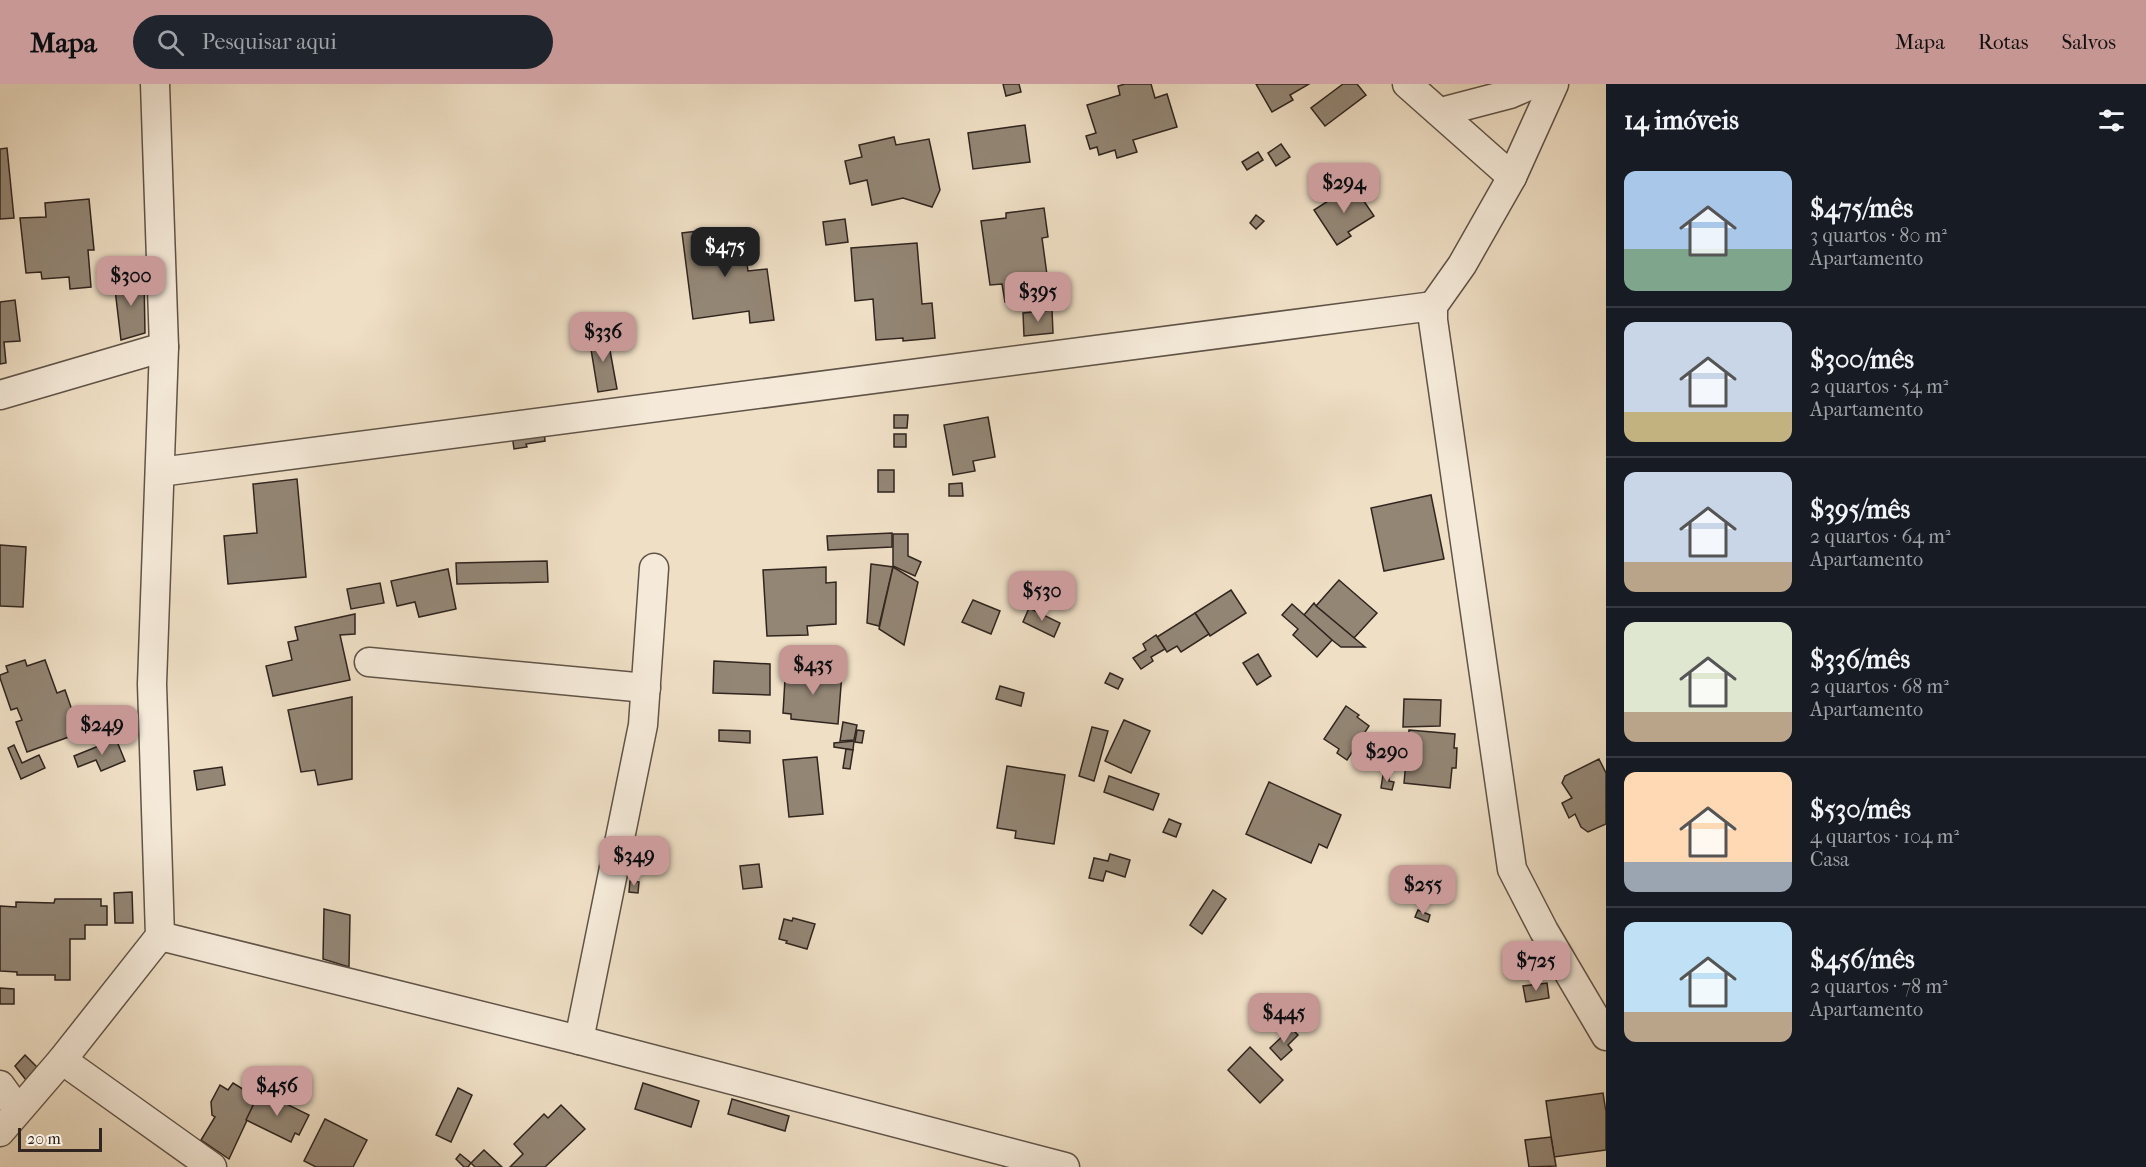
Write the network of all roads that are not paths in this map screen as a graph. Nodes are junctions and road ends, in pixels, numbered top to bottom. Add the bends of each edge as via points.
1 (155, 84) edge
2 (1407, 84) edge
3 (1533, 84) edge
4 (1554, 84) edge
5 (1441, 112) junction
6 (1512, 177) junction
7 (1433, 306) junction
8 (164, 347) junction
9 (0, 394) edge
10 (160, 472) junction
11 (654, 568) dead end
12 (369, 662) dead end
13 (646, 688) junction
14 (160, 936) junction
15 (1606, 1035) edge
16 (579, 1040) junction
17 (63, 1060) junction
18 (0, 1085) edge
19 (18, 1110) junction
20 (0, 1132) edge
21 (212, 1167) edge
22 (1065, 1167) edge

1 - 8 street
2 - 5 street
3 - 5 street
4 - 6 street
5 - 6 street
6 - 7 street via 1462,265
7 - 10 street
7 - 15 street via 1512,869
8 - 9 street
8 - 10 street
10 - 14 street via 152,684
11 - 13 street
12 - 13 street
13 - 16 street via 644,725
14 - 16 street
14 - 17 street
16 - 22 street
17 - 19 street
17 - 21 street
18 - 19 street
19 - 20 street

